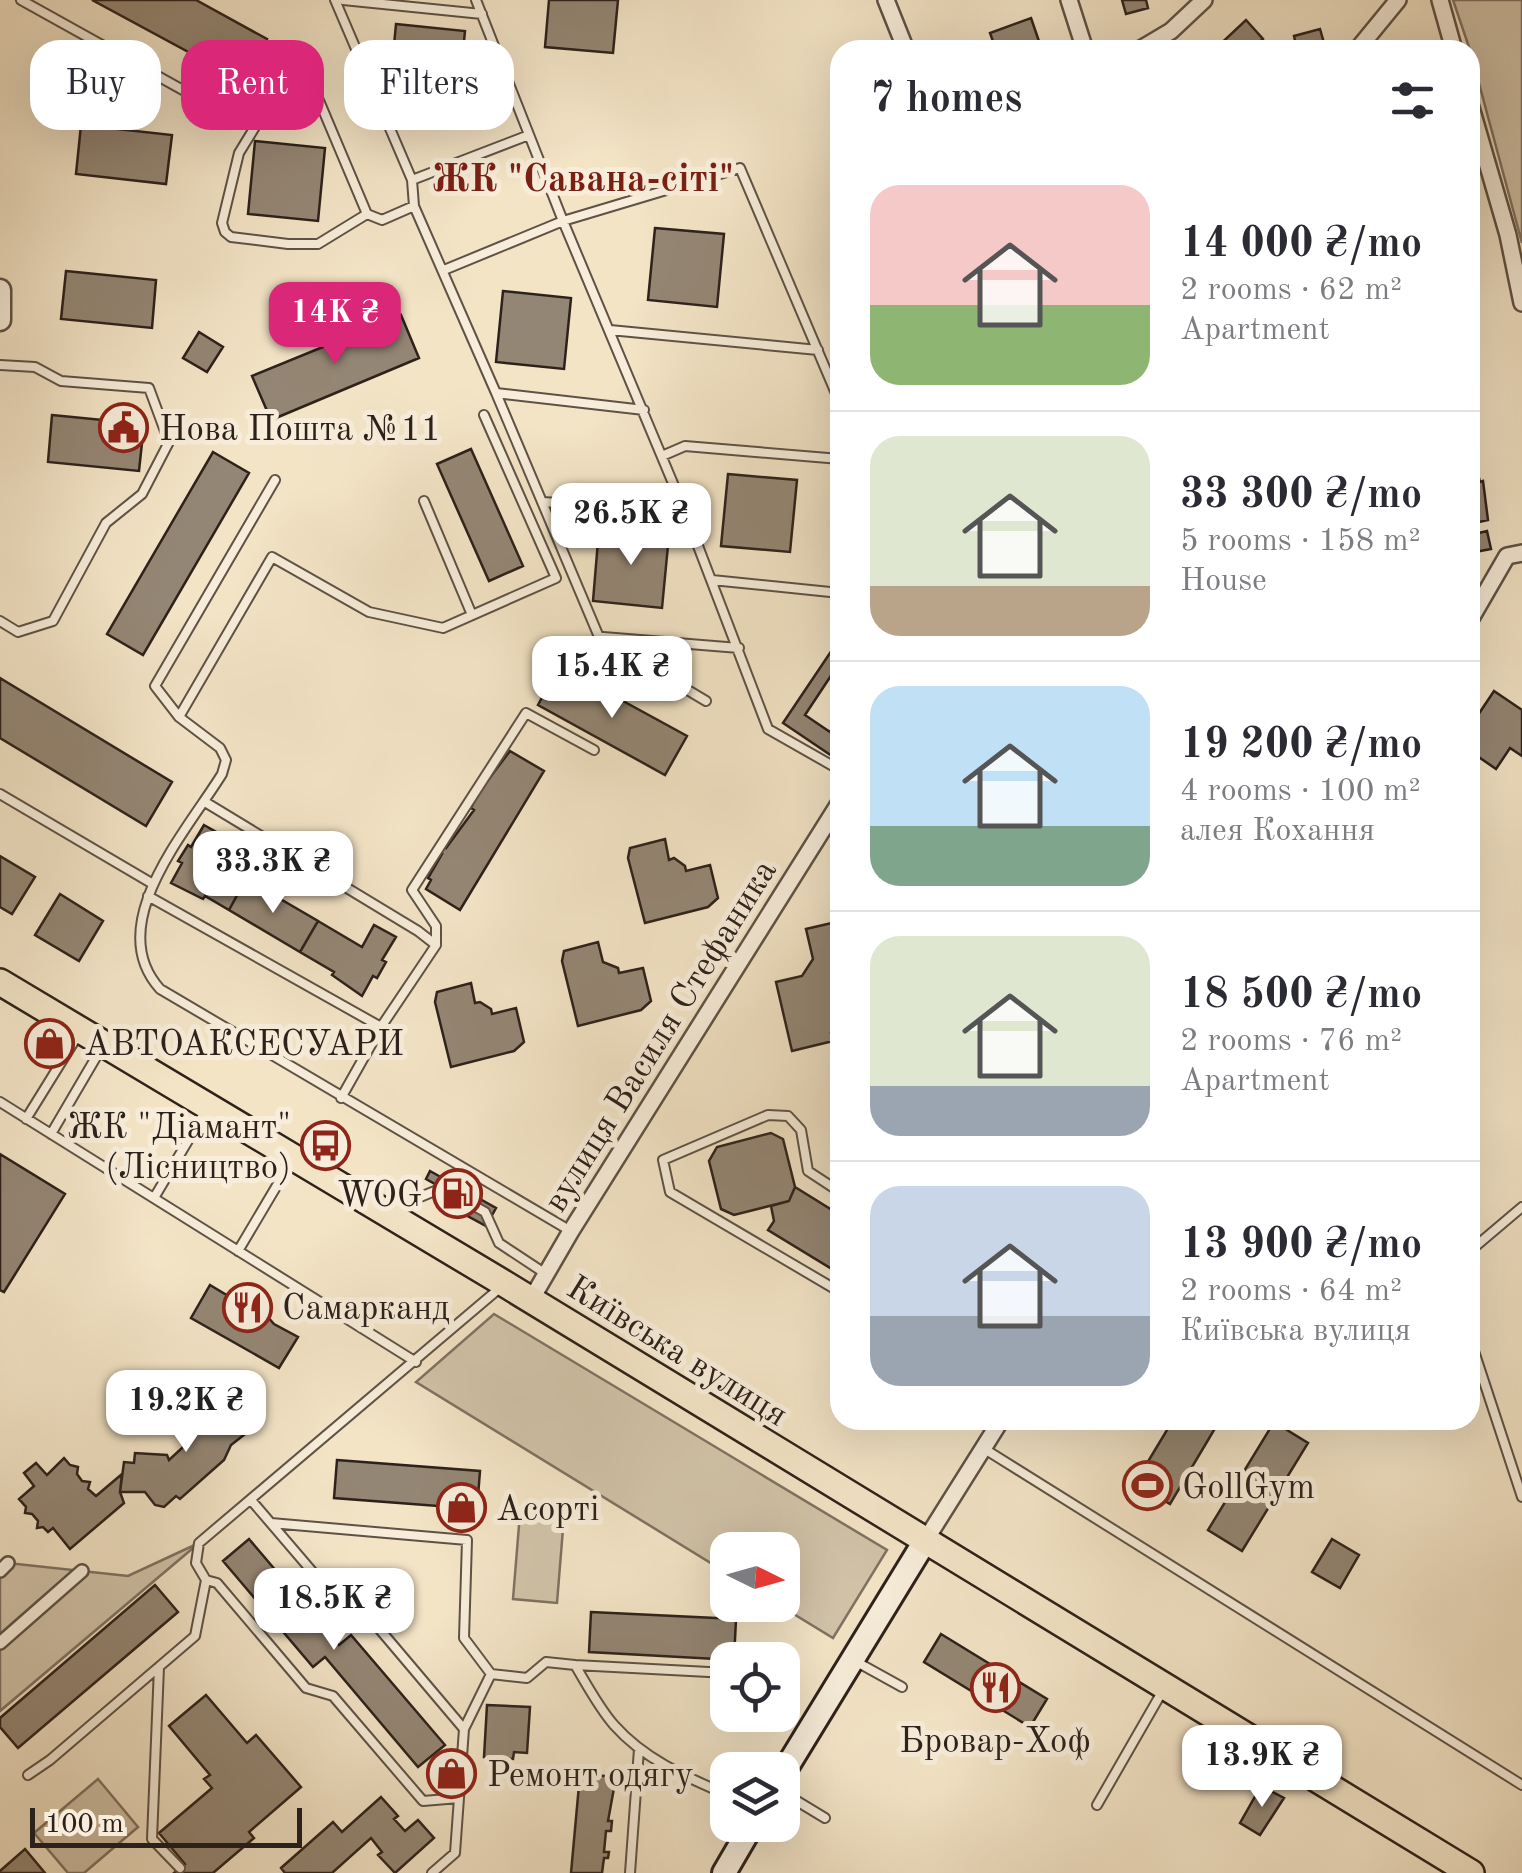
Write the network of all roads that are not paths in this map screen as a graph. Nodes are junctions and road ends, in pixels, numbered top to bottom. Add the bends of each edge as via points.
1 (22, 0) edge
2 (335, 0) edge
3 (343, 0) edge
4 (476, 0) edge
5 (886, 0) edge
6 (1069, 0) edge
7 (1204, 0) edge
8 (1398, 0) edge
9 (1440, 0) edge
10 (482, 14) junction
11 (902, 40) edge
12 (1082, 40) edge
13 (1156, 40) edge
14 (1364, 40) edge
15 (1451, 40) edge
16 (181, 89) edge
17 (324, 114) edge
18 (253, 130) edge
19 (529, 135) junction
20 (1480, 138) edge
21 (412, 180) junction
22 (414, 206) junction
23 (367, 214) junction
24 (563, 222) junction
25 (444, 270) junction
26 (0, 290) edge
27 (1522, 303) edge
28 (0, 320) edge
29 (610, 330) junction
30 (818, 350) junction
31 (0, 365) edge
32 (830, 379) edge
33 (496, 393) junction
34 (644, 410) junction
35 (484, 414) dead end
36 (662, 456) junction
37 (830, 458) edge
38 (274, 480) dead end
39 (424, 501) dead end
40 (543, 502) junction
41 (685, 512) junction
42 (1522, 553) edge
43 (712, 580) junction
44 (830, 592) edge
45 (1480, 603) edge
46 (472, 615) junction
47 (0, 621) edge
48 (599, 637) junction
49 (739, 648) junction
50 (706, 701) dead end
51 (179, 717) junction
52 (594, 750) dead end
53 (830, 764) edge
54 (0, 794) edge
55 (204, 802) junction
56 (830, 818) edge
57 (153, 884) junction
58 (148, 896) junction
59 (436, 945) junction
60 (0, 982) edge
61 (381, 1027) junction
62 (80, 1032) junction
63 (103, 1045) junction
64 (341, 1098) junction
65 (0, 1102) edge
66 (207, 1108) junction
67 (26, 1118) junction
68 (50, 1134) junction
69 (293, 1158) junction
70 (830, 1185) edge
71 (154, 1198) junction
72 (1522, 1207) edge
73 (384, 1212) junction
74 (571, 1232) junction
75 (1480, 1243) edge
76 (238, 1250) junction
77 (546, 1274) junction
78 (504, 1284) junction
79 (830, 1286) edge
80 (531, 1300) junction
81 (416, 1362) junction
82 (1480, 1369) edge
83 (994, 1430) edge
84 (983, 1448) junction
85 (1522, 1497) edge
86 (250, 1500) junction
87 (271, 1522) junction
88 (925, 1540) junction
89 (82, 1570) dead end
90 (206, 1580) junction
91 (0, 1644) edge
92 (851, 1659) junction
93 (575, 1665) junction
94 (158, 1667) junction
95 (710, 1671) edge
96 (491, 1674) junction
97 (1165, 1686) junction
98 (902, 1687) dead end
99 (464, 1728) junction
100 (639, 1748) junction
101 (796, 1752) edge
102 (28, 1775) dead end
103 (1522, 1785) edge
104 (710, 1787) edge
105 (459, 1798) junction
106 (800, 1803) edge
107 (1097, 1805) dead end
108 (825, 1818) dead end
109 (742, 1842) edge
110 (180, 1868) dead end
111 (432, 1873) edge
112 (630, 1873) edge
113 (724, 1873) edge
114 (1472, 1873) edge

1 - 16 lane
2 - 21 lane
3 - 10 lane
4 - 10 lane
5 - 11 street
6 - 12 street
7 - 13 street
8 - 14 street
9 - 15 street
10 - 19 lane
17 - 23 lane
18 - 23 lane via 240,153 222,222 231,237 318,244
19 - 21 lane
19 - 24 lane
20 - 27 street
21 - 22 lane
22 - 23 lane via 382,220
22 - 25 lane
24 - 25 lane
24 - 29 lane
24 - 30 lane via 740,168
25 - 33 lane
26 - 28 street
29 - 30 lane
29 - 34 lane
30 - 32 lane
31 - 47 lane via 34,367 62,381 149,388 169,442 142,494 106,523 53,621 18,632
33 - 34 lane
33 - 40 lane
34 - 36 lane
35 - 46 lane via 556,578
36 - 37 lane via 685,446
36 - 41 lane
38 - 51 lane via 155,686
39 - 46 lane
40 - 41 lane
40 - 48 lane
41 - 43 lane
42 - 45 street via 1507,556
43 - 44 lane
43 - 49 lane
46 - 51 lane via 443,628 369,612 272,556
48 - 49 lane
48 - 50 lane
49 - 53 lane via 768,729
51 - 55 lane via 226,760
52 - 59 lane via 526,713 412,890 436,926
54 - 57 lane
55 - 57 lane
55 - 59 lane
56 - 74 street, вулиця Василя Стефаника
57 - 58 lane
58 - 61 lane
58 - 64 lane via 140,959 160,989
59 - 61 lane
60 - 62 main road, Київська вулиця
61 - 64 lane
62 - 63 main road, Київська вулиця
62 - 67 lane
63 - 66 main road, Київська вулиця
63 - 68 lane
64 - 74 lane
65 - 67 lane
66 - 69 main road, Київська вулиця
66 - 71 lane
67 - 68 lane
68 - 71 lane
69 - 73 main road, Київська вулиця
69 - 76 lane
70 - 79 lane via 808,1171 801,1130 788,1116 768,1115 663,1160 670,1192
71 - 76 lane
72 - 75 lane
73 - 77 lane via 442,1188 484,1212 499,1243
73 - 78 main road, Київська вулиця
74 - 77 street, вулиця Василя Стефаника
76 - 81 lane
77 - 80 street, вулиця Василя Стефаника
78 - 80 main road, Київська вулиця
78 - 81 lane
80 - 88 main road, Київська вулиця
81 - 86 lane
82 - 85 lane
83 - 84 street
84 - 88 street
84 - 103 lane
86 - 87 lane
86 - 90 lane via 199,1543 196,1563
87 - 96 lane via 467,1540 464,1638
87 - 99 lane via 340,1604 365,1612
88 - 92 main road
88 - 97 main road, Київська вулиця
89 - 91 street
90 - 94 lane via 195,1636
90 - 105 lane via 217,1583 306,1688 333,1696 422,1802
92 - 98 lane
92 - 101 main road
93 - 95 lane
93 - 96 lane via 546,1662 527,1678
93 - 100 lane via 613,1724
94 - 102 lane
94 - 110 lane via 152,1839
96 - 99 lane
97 - 107 lane
97 - 114 main road, Київська вулиця
99 - 105 lane
100 - 104 lane
100 - 112 lane
105 - 111 lane via 455,1853
106 - 108 lane
109 - 113 main road

